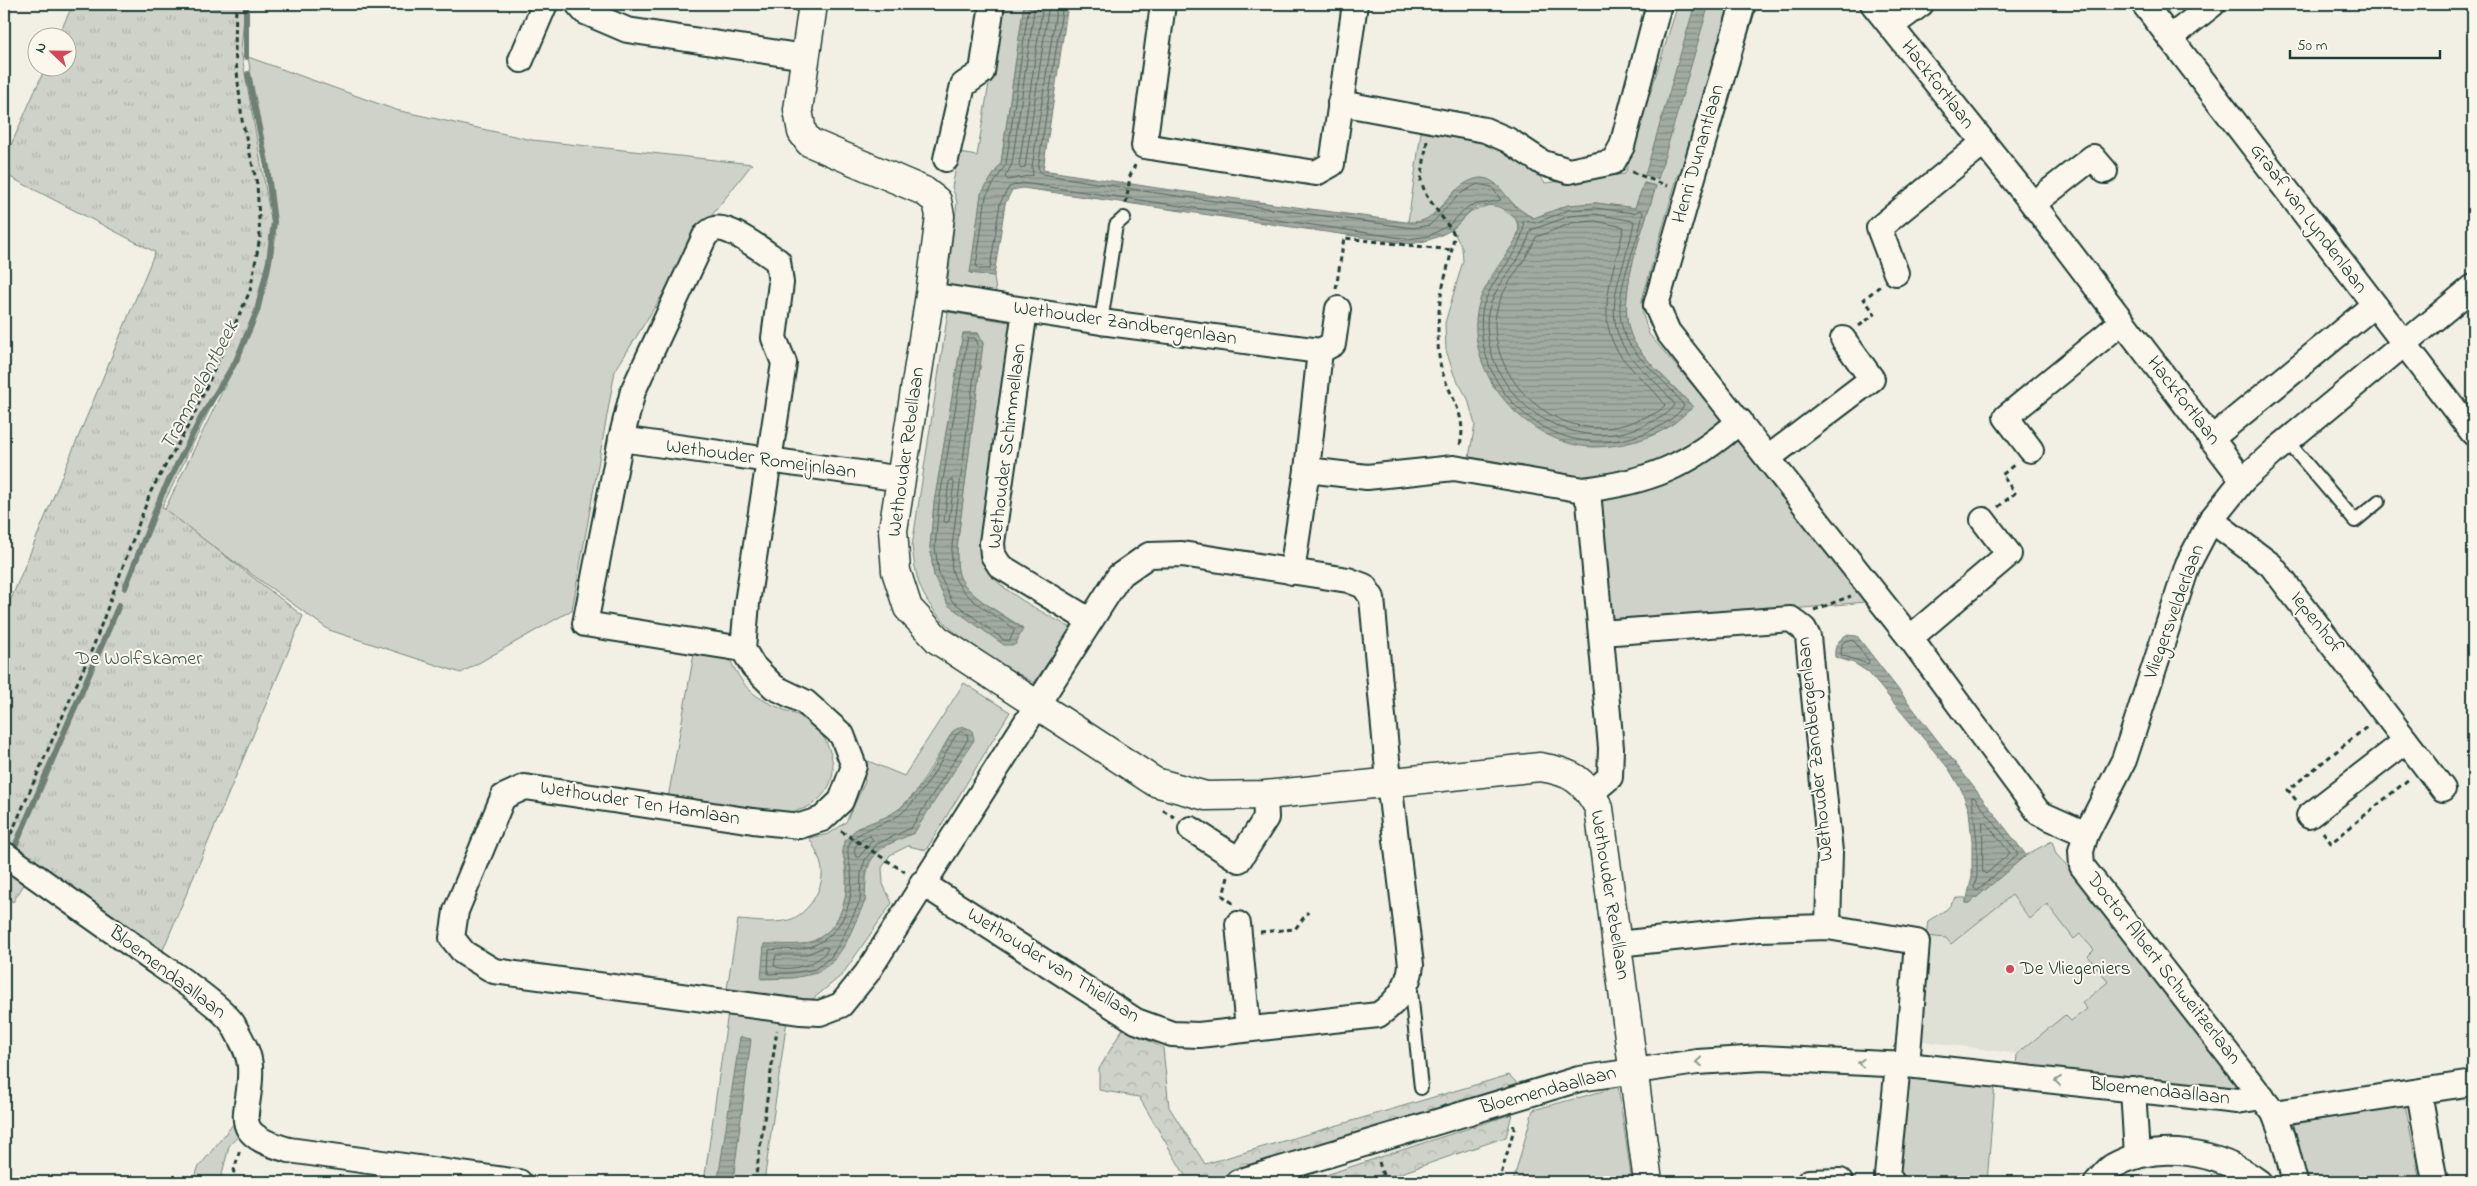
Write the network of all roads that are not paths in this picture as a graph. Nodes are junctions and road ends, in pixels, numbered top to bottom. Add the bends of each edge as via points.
1 (545, 4) edge
2 (578, 4) edge
3 (813, 4) edge
4 (992, 4) edge
5 (1163, 4) edge
6 (1355, 4) edge
7 (1659, 4) edge
8 (1743, 4) edge
9 (1873, 4) edge
10 (1921, 4) edge
11 (2144, 4) edge
12 (2213, 4) edge
13 (1891, 26) junction
14 (2170, 38) junction
15 (805, 57) junction
16 (521, 60) dead end
17 (1340, 103) junction
18 (1983, 143) junction
19 (946, 159) dead end
20 (2105, 171) dead end
21 (2033, 204) junction
22 (1124, 218) road end
23 (1896, 273) road end
24 (2473, 286) edge
25 (930, 296) junction
26 (2374, 305) junction
27 (1338, 309) road end
28 (1025, 310) junction
29 (1101, 322) junction
30 (2122, 322) junction
31 (1843, 339) road end
32 (2404, 344) junction
33 (1320, 351) junction
34 (1740, 421) junction
35 (2473, 433) edge
36 (621, 439) junction
37 (2211, 439) junction
38 (2287, 440) junction
39 (2031, 450) road end
40 (1768, 458) junction
41 (768, 462) junction
42 (1308, 470) junction
43 (902, 479) junction
44 (2243, 480) junction
45 (1583, 490) junction
46 (2379, 501) dead end
47 (1983, 520) road end
48 (2211, 520) junction
49 (1292, 572) junction
50 (1089, 620) junction
51 (1601, 633) junction
52 (1910, 638) junction
53 (743, 649) junction
54 (1036, 706) junction
55 (2406, 741) junction
56 (1389, 780) junction
57 (2443, 789) dead end
58 (1591, 793) junction
59 (1265, 795) junction
60 (2309, 816) dead end
61 (1191, 829) dead end
62 (2086, 834) junction
63 (6, 846) edge
64 (922, 883) junction
65 (1828, 927) junction
66 (1239, 929) road end
67 (1617, 944) junction
68 (1410, 979) junction
69 (1248, 1029) junction
70 (1902, 1064) junction
71 (1634, 1070) junction
72 (2473, 1084) edge
73 (1421, 1088) dead end
74 (2133, 1089) junction
75 (2419, 1092) junction
76 (2268, 1105) junction
77 (2137, 1156) junction
78 (520, 1182) edge
79 (1238, 1182) edge
80 (1648, 1182) edge
81 (1810, 1182) edge
82 (1840, 1182) edge
83 (1892, 1182) edge
84 (2097, 1182) edge
85 (2259, 1182) edge
86 (2295, 1182) edge
87 (2436, 1182) edge

1 - 16 street
2 - 15 street via 585,12 627,30
3 - 15 street
4 - 19 street via 982,72 963,85
5 - 17 street via 1144,146 1316,173 1332,164
6 - 17 street
7 - 17 street via 1622,146 1613,162 1569,171 1543,163 1508,140 1485,130
8 - 34 street, Henri Dunantlaan via 1656,305 1668,332
9 - 13 street, Hackfortlaan
10 - 13 street, Hackfortlaan
11 - 14 street, Graaf van Lyndenlaan
12 - 14 street
13 - 18 street, Hackfortlaan
14 - 26 street, Graaf van Lyndenlaan
15 - 25 street, Wethouder Rebellaan via 798,110 802,132 809,142 924,191 937,201 940,216
18 - 21 street, Hackfortlaan
18 - 23 street, Hackfortlaan via 1878,228
20 - 21 street via 2093,157
21 - 30 street, Hackfortlaan
22 - 29 lane via 1116,225
24 - 32 street, Vliegersvelderlaan
25 - 28 street, Wethouder Zandbergenlaan
25 - 43 street, Wethouder Rebellaan
26 - 32 street, Graaf van Lyndenlaan
26 - 37 street
27 - 33 street via 1333,344
28 - 29 street, Wethouder Zandbergenlaan
28 - 50 street, Wethouder Schimmellaan via 992,543 993,555 1000,566
29 - 33 street, Wethouder Zandbergenlaan
30 - 37 street, Hackfortlaan
30 - 39 street via 2006,417
31 - 40 street via 1872,380
32 - 35 street, Graaf van Lyndenlaan
32 - 38 street, Vliegersvelderlaan
33 - 42 street
34 - 40 street
34 - 45 street via 1715,443 1667,471 1629,483
36 - 41 street, Wethouder Romeijnlaan
36 - 41 street via 633,391 653,343 705,236 713,229 721,228 778,261 781,282 774,338 784,363
36 - 53 street via 585,624
37 - 44 street, Hackfortlaan
38 - 44 street, Vliegersvelderlaan
38 - 46 lane via 2354,521
40 - 52 street
41 - 43 street, Wethouder Romeijnlaan
41 - 53 street
42 - 45 street via 1367,477 1454,468
42 - 49 street
43 - 54 street, Wethouder Rebellaan via 893,530 896,571 908,608 938,640
44 - 48 street, Vliegersvelderlaan
45 - 51 street via 1589,502
47 - 52 street via 2009,554
48 - 55 street, Iepenhof via 2271,565
48 - 62 street, Vliegersvelderlaan via 2188,564 2124,760
49 - 50 street via 1182,554 1149,555 1119,576
49 - 56 street via 1348,580 1364,586 1372,598
50 - 54 street
51 - 58 street via 1611,748 1610,777
51 - 65 street, Wethouder Zandbergenlaan via 1790,619 1804,629 1808,637 1830,852
52 - 62 street via 2039,813
53 - 64 street, Wethouder Ten Hamlaan via 753,666 774,688 805,702 842,735 854,766 841,801 822,819 800,826 525,787 503,797 456,911 452,938 464,953 494,971 820,1014 841,1005 867,973
54 - 59 street, Wethouder Rebellaan via 1155,782 1206,796
54 - 64 street, Wethouder Ten Hamlaan
55 - 57 street, Iepenhof
55 - 60 street
56 - 58 street, Wethouder Rebellaan via 1540,767 1562,770 1581,781
56 - 59 street, Wethouder Rebellaan
56 - 68 street
58 - 67 street, Wethouder Rebellaan via 1599,808
59 - 61 street via 1266,818 1233,868
62 - 76 street, Doctor Albert Schweitzerlaan via 2081,851 2082,866
63 - 78 street, Bloemendaallaan via 193,988 231,1022 246,1049 250,1067 244,1112 246,1124 253,1135 268,1144 289,1150
64 - 69 street, Wethouder van Thiellaan via 1136,1021 1172,1034 1199,1035
65 - 67 street via 1759,929
65 - 70 street via 1917,942
66 - 69 street
67 - 71 street, Wethouder Rebellaan
68 - 69 street, Wethouder van Thiellaan via 1390,1008 1378,1015
68 - 73 lane
70 -> 71 street, Bloemendaallaan via 1762,1058
74 -> 70 street, Bloemendaallaan
70 - 83 street via 1887,1176
71 - 79 street, Bloemendaallaan via 1579,1079
71 - 80 street, Wethouder Rebellaan
72 - 75 street, Bloemendaallaan
74 - 76 street, Bloemendaallaan
74 - 77 street
75 - 76 street, Bloemendaallaan
75 - 87 street
76 - 86 street, Doctor Albert Schweitzerlaan via 2283,1137
77 - 84 street via 2112,1166
77 - 85 street via 2164,1151 2213,1158
81 - 82 street

